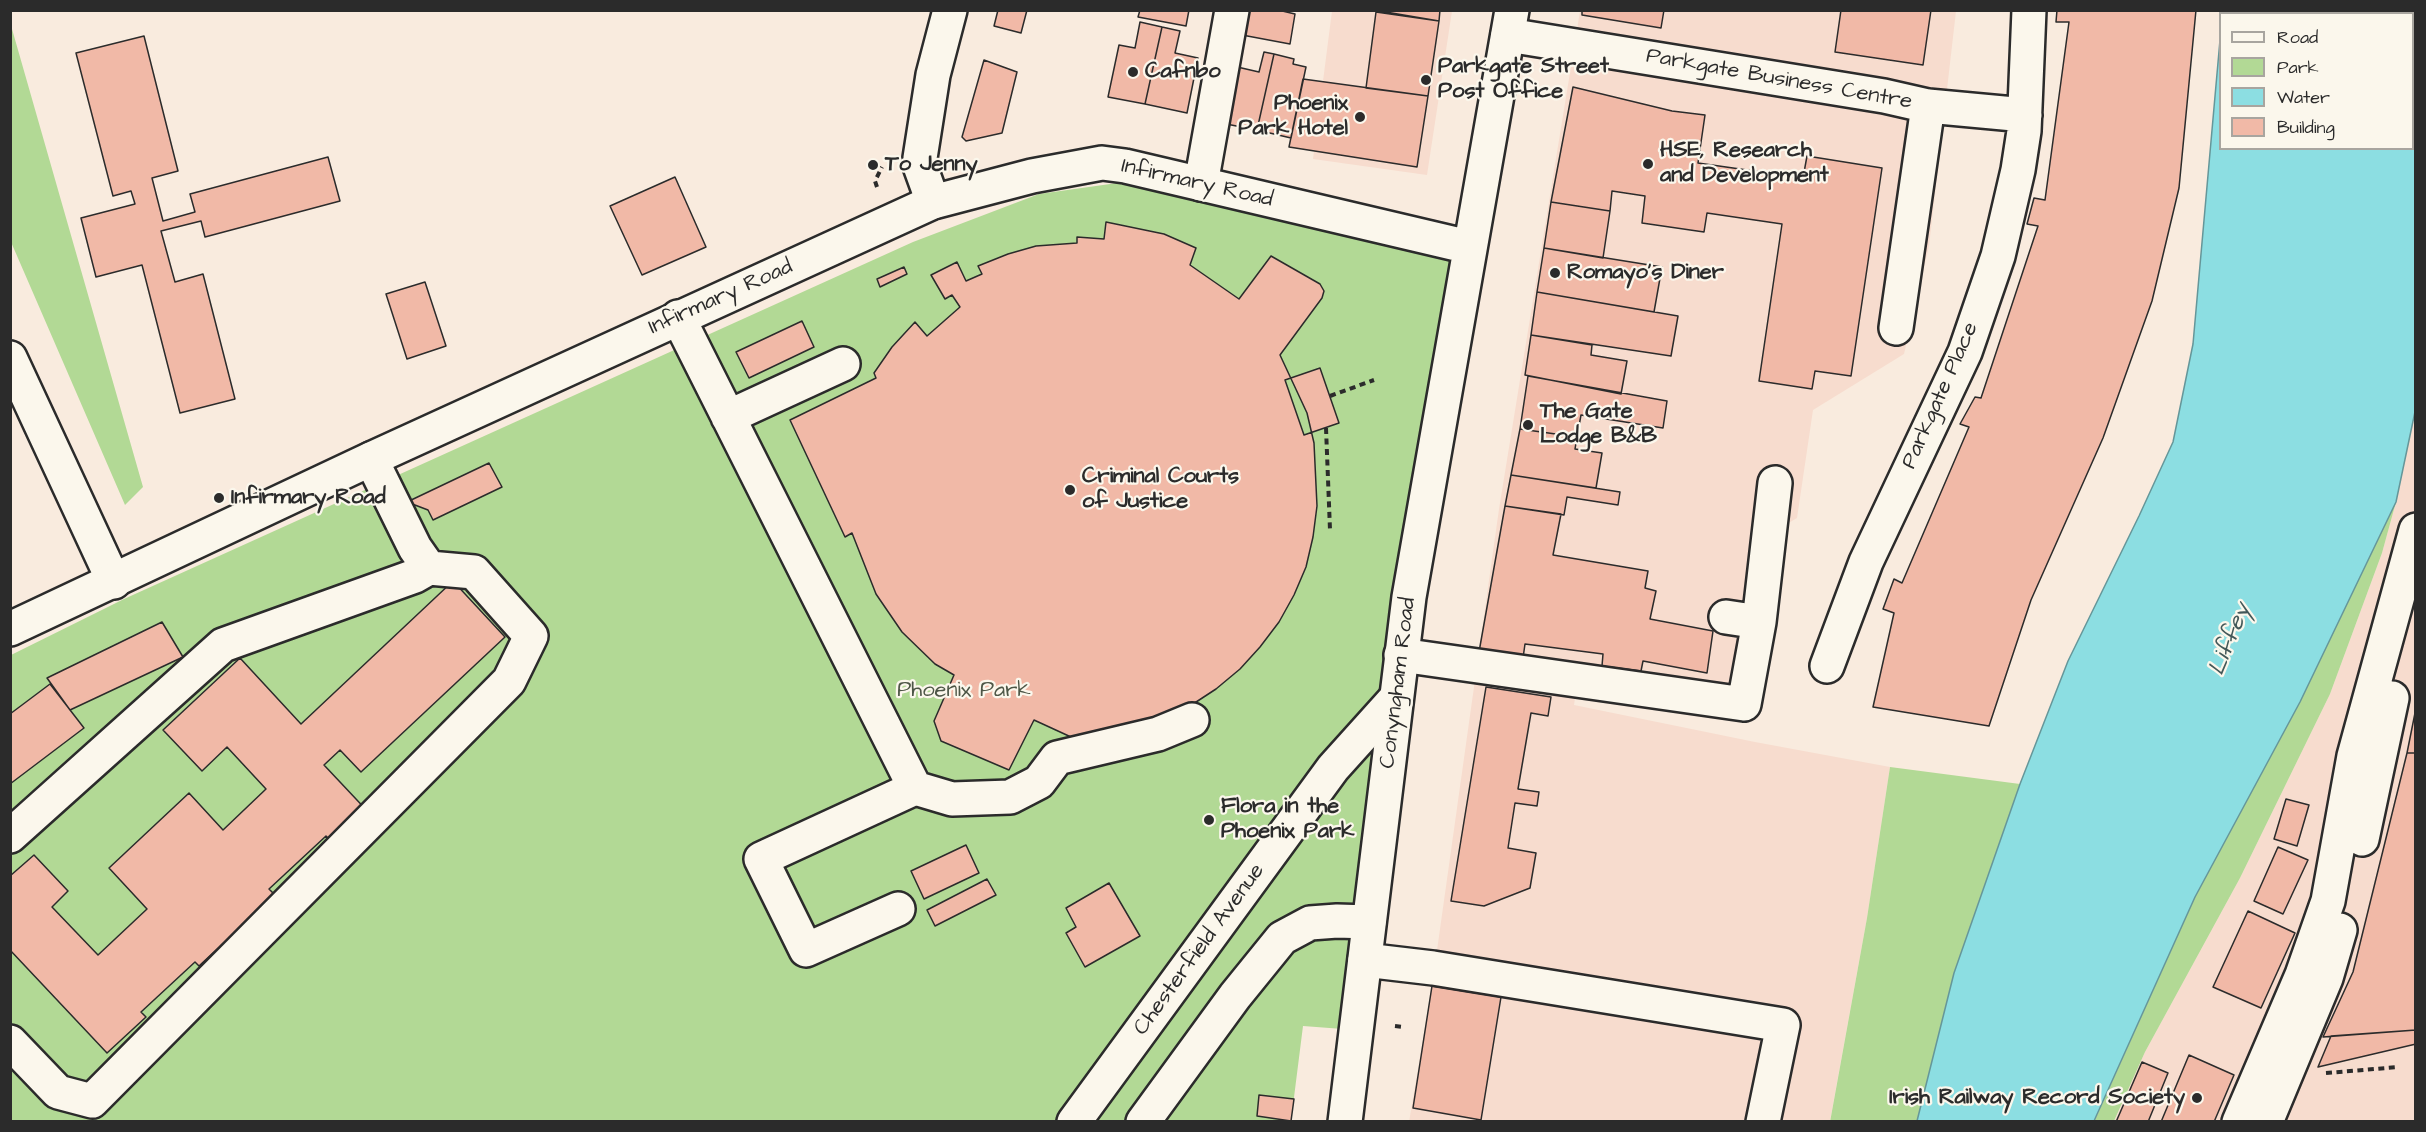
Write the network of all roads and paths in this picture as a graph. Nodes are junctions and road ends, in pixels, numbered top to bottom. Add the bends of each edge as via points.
1 (950, 10) edge
2 (1232, 10) edge
3 (2029, 10) edge
4 (1510, 23) edge
5 (1928, 106) junction
6 (2025, 115) junction
7 (1201, 184) junction
8 (933, 202) junction
9 (1469, 247) junction
10 (678, 317) junction
11 (1896, 328) dead end
12 (10, 358) edge
13 (843, 363) dead end
14 (1374, 380) dead end
15 (1330, 396) dead end
16 (728, 417) junction
17 (1326, 428) dead end
18 (370, 459) junction
19 (1775, 483) dead end
20 (1330, 530) dead end
21 (2415, 530) edge
22 (422, 572) junction
23 (114, 582) junction
24 (2415, 597) edge
25 (1726, 617) dead end
26 (1759, 622) junction
27 (10, 629) edge
28 (1401, 655) junction
29 (1827, 666) dead end
30 (1396, 698) junction
31 (1192, 720) dead end
32 (915, 788) junction
33 (10, 836) edge
34 (898, 909) dead end
35 (1369, 921) junction
36 (1365, 960) junction
37 (1395, 1026) dead end
38 (1404, 1027) dead end
39 (10, 1042) edge
40 (2399, 1067) dead end
41 (2318, 1074) dead end
42 (1074, 1122) edge
43 (1143, 1122) edge
44 (1345, 1122) edge
45 (1763, 1122) edge
46 (2239, 1122) edge
47 (2266, 1122) edge

1 - 8 main road via 933,75 920,158
2 - 7 main road
3 - 6 main road, Parkgate Place
4 - 5 main road, Parkgate Business Centre via 1630,55
4 - 9 main road, Conyngham Road
5 - 6 main road
5 - 11 main road
6 - 29 main road, Parkgate Place via 2018,170 1998,256 1965,352 1866,562
7 - 8 main road, Infirmary Road via 1102,163 1032,176
7 - 9 main road, Infirmary Road
8 - 10 main road, Infirmary Road
9 - 28 main road, Conyngham Road
10 - 16 main road
10 - 18 main road, Infirmary Road
12 - 23 main road
13 - 16 main road
14 - 15 path
16 - 32 main road
17 - 20 path
18 - 22 main road via 415,548
18 - 23 main road, Infirmary Road
19 - 26 main road
21 - 46 main road via 2354,756 2328,901 2302,975
22 - 33 main road via 223,645
22 - 39 main road via 474,572 531,636 509,681 92,1101 58,1092
23 - 27 main road, Infirmary Road
24 - 47 main road via 2348,904 2326,978
25 - 26 main road
26 - 28 main road via 1744,704
28 - 30 main road, Conyngham Road
30 - 35 main road, Conyngham Road
30 - 42 main road, Chesterfield Avenue via 1333,768
31 - 32 main road via 1158,734 1057,758 1039,782 1010,797 952,799
32 - 34 main road via 760,860 806,950
35 - 36 main road, Conyngham Road
35 - 43 main road via 1310,923 1282,938
36 - 44 main road, Conyngham Road
36 - 45 main road via 1784,1025
37 - 38 path
40 - 41 path

